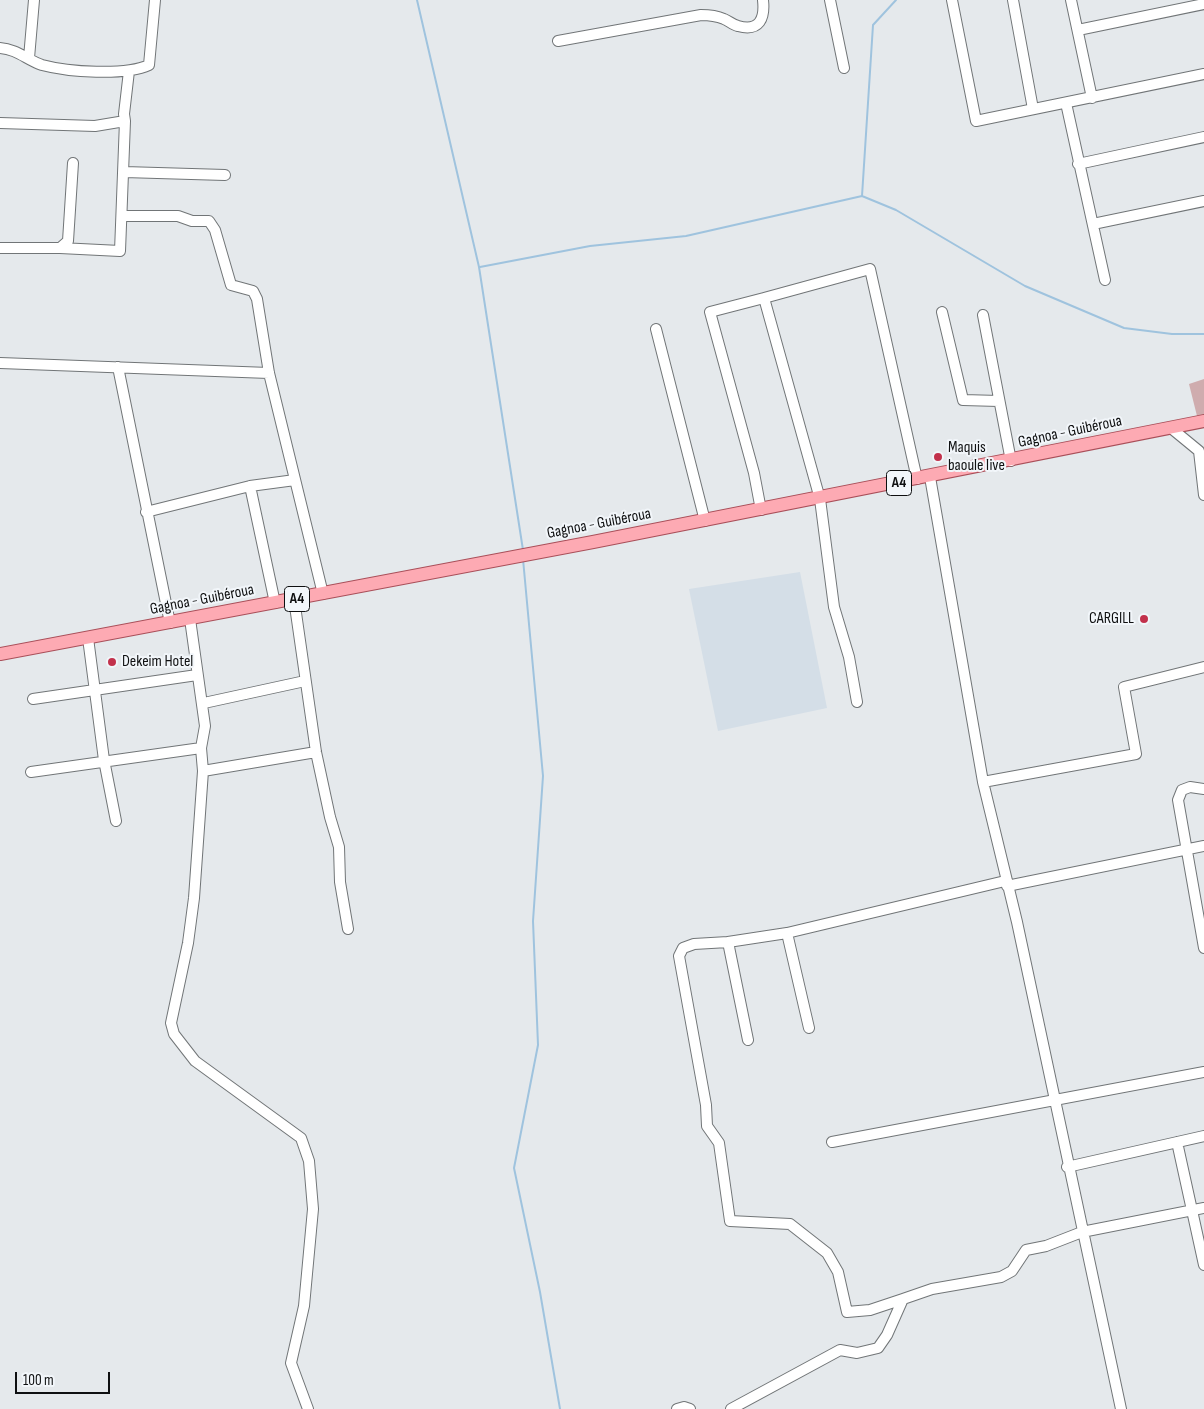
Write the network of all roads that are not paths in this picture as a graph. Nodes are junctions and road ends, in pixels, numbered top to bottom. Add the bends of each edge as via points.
1 (34, 0) edge
2 (155, 0) edge
3 (763, 0) edge
4 (830, 0) edge
5 (952, 0) edge
6 (1013, 0) edge
7 (1071, 0) edge
8 (1204, 4) edge
9 (1078, 30) junction
10 (558, 41) dead end
11 (0, 48) edge
12 (29, 58) junction
13 (844, 68) dead end
14 (129, 70) junction
15 (1204, 74) edge
16 (1092, 98) junction
17 (1066, 103) junction
18 (1033, 109) junction
19 (125, 121) junction
20 (0, 123) edge
21 (1204, 137) edge
22 (72, 163) dead end
23 (1078, 164) junction
24 (124, 172) junction
25 (225, 175) dead end
26 (1204, 201) edge
27 (122, 216) junction
28 (1093, 224) junction
29 (0, 248) edge
30 (60, 248) junction
31 (1105, 280) dead end
32 (764, 298) junction
33 (942, 312) dead end
34 (983, 315) dead end
35 (656, 329) dead end
36 (0, 363) edge
37 (118, 368) junction
38 (269, 373) junction
39 (999, 401) junction
40 (1204, 421) edge
41 (1171, 428) junction
42 (1011, 460) junction
43 (924, 478) junction
44 (295, 480) junction
45 (250, 486) junction
46 (1204, 495) edge
47 (820, 498) junction
48 (761, 510) junction
49 (146, 512) junction
50 (705, 521) junction
51 (323, 594) junction
52 (294, 599) junction
53 (276, 603) junction
54 (190, 619) junction
55 (170, 623) junction
56 (88, 638) junction
57 (0, 654) edge
58 (1204, 667) edge
59 (197, 675) junction
60 (304, 681) junction
61 (94, 691) junction
62 (33, 699) dead end
63 (857, 702) dead end
64 (204, 703) junction
65 (202, 748) junction
66 (316, 752) junction
67 (104, 760) junction
68 (203, 771) junction
69 (31, 772) dead end
70 (983, 782) junction
71 (1204, 789) edge
72 (116, 821) dead end
73 (1204, 846) edge
74 (1185, 850) junction
75 (1006, 883) junction
76 (1201, 917) edge
77 (348, 929) dead end
78 (787, 933) junction
79 (728, 942) junction
80 (1204, 948) edge
81 (809, 1028) dead end
82 (748, 1040) dead end
83 (1204, 1072) edge
84 (1054, 1100) junction
85 (1204, 1136) edge
86 (832, 1142) dead end
87 (1177, 1142) junction
88 (1067, 1166) junction
89 (1204, 1208) edge
90 (1192, 1211) junction
91 (1082, 1232) junction
92 (1204, 1265) edge
93 (904, 1299) junction
94 (308, 1409) edge
95 (677, 1409) edge
96 (690, 1409) edge
97 (731, 1409) edge
98 (1121, 1409) edge

1 - 12 street
2 - 14 street via 149,65 137,71
3 - 10 street via 765,14 758,24 739,27 725,19 701,15
4 - 13 street
5 - 18 street via 976,121
6 - 18 street
7 - 9 street
8 - 9 street
9 - 16 street
11 - 12 street via 11,48
12 - 14 street via 41,64 73,70
14 - 19 street
15 - 16 street
16 - 17 street
17 - 18 street
17 - 23 street
19 - 20 street via 95,126
19 - 24 street
21 - 23 street
22 - 30 street via 68,241
23 - 28 street
24 - 25 street
24 - 27 street
26 - 28 street
27 - 30 street via 120,250
27 - 38 street via 178,216 192,221 209,221 215,230 231,286 253,291 257,299
28 - 31 street
29 - 30 street
32 - 43 street via 870,269
32 - 47 street
32 - 48 street via 710,312
33 - 39 street via 963,400
34 - 39 street
35 - 50 street
36 - 37 street
37 - 38 street
37 - 49 street
38 - 44 street
39 - 42 street
40 - 41 main road, Gagnoa - Guibéroua / A4
41 - 42 main road, Gagnoa - Guibéroua / A4
41 - 46 street via 1199,451
42 - 43 main road, Gagnoa - Guibéroua / A4
43 - 47 main road, Gagnoa - Guibéroua / A4
43 - 70 street
44 - 45 street
44 - 51 street
45 - 49 street
45 - 53 street
47 - 48 main road, Gagnoa - Guibéroua / A4
47 - 63 street via 834,607 849,657
48 - 50 main road, Gagnoa - Guibéroua / A4
49 - 55 street
50 - 51 main road, Gagnoa - Guibéroua / A4
51 - 52 main road, Gagnoa - Guibéroua / A4
52 - 53 main road, Gagnoa - Guibéroua / A4
52 - 60 street
53 - 54 main road, Gagnoa - Guibéroua / A4
54 - 55 main road, Gagnoa - Guibéroua / A4
54 - 59 street
55 - 56 main road, Gagnoa - Guibéroua / A4
56 - 57 main road, Gagnoa - Guibéroua / A4
56 - 61 street
58 - 70 street via 1124,687 1136,754
59 - 61 street
59 - 64 street
60 - 64 street
60 - 66 street
61 - 62 street
61 - 67 street
64 - 65 street
65 - 67 street
65 - 68 street
66 - 68 street
66 - 77 street via 339,847 340,882
67 - 69 street
67 - 72 street
68 - 94 street via 188,943 171,1024 174,1034 195,1061 301,1138 309,1161 312,1225 304,1306 291,1363
70 - 75 street
71 - 74 street via 1190,787 1182,790 1178,800
73 - 74 street
74 - 75 street
74 - 76 street
75 - 78 street
75 - 84 street
76 - 80 street
78 - 79 street
78 - 81 street
79 - 82 street
79 - 93 street via 694,944 683,948 679,956 707,1126 719,1143 730,1221 790,1224 827,1253 838,1272 846,1312 870,1310
83 - 84 street
84 - 86 street
84 - 88 street
85 - 87 street
87 - 88 street
87 - 90 street
88 - 91 street
89 - 90 street
90 - 91 street
90 - 92 street
91 - 93 street via 1026,1250 1012,1271 1001,1277 932,1289
91 - 98 street
93 - 97 street via 878,1348 857,1353 840,1350
95 - 96 street

